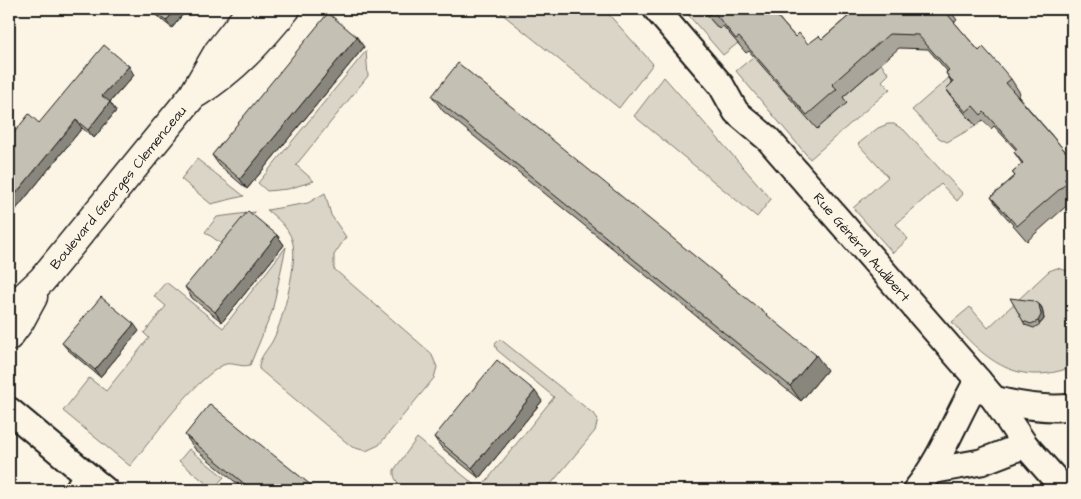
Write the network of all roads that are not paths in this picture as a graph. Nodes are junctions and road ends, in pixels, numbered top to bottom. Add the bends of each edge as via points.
1 (252, 9) edge
2 (286, 9) edge
3 (656, 9) edge
4 (193, 95) junction
5 (42, 280) junction
6 (9, 311) edge
7 (9, 336) edge
8 (978, 380) junction
9 (994, 399) junction
10 (1072, 407) edge
11 (9, 410) edge
12 (1025, 445) junction
13 (931, 471) junction
14 (76, 481) edge
15 (105, 490) edge
16 (916, 490) edge
17 (1065, 490) edge

1 - 4 main road, Boulevard Georges Clemenceau via 218,52
2 - 4 main road, Boulevard Georges Clemenceau via 234,68
3 - 8 street, Rue Général Audibert via 721,86 736,112 768,139
4 - 5 main road, Boulevard Georges Clemenceau
5 - 6 main road, Boulevard Georges Clemenceau
5 - 7 main road, Boulevard Georges Clemenceau
8 - 9 street, Rue Général Audibert
8 - 13 street
9 - 10 street via 1041,408
9 - 12 street, Rue Général Audibert
11 - 14 street
12 - 13 street via 981,462
12 - 17 street, Rue Général Audibert
13 - 16 street
14 - 15 street

